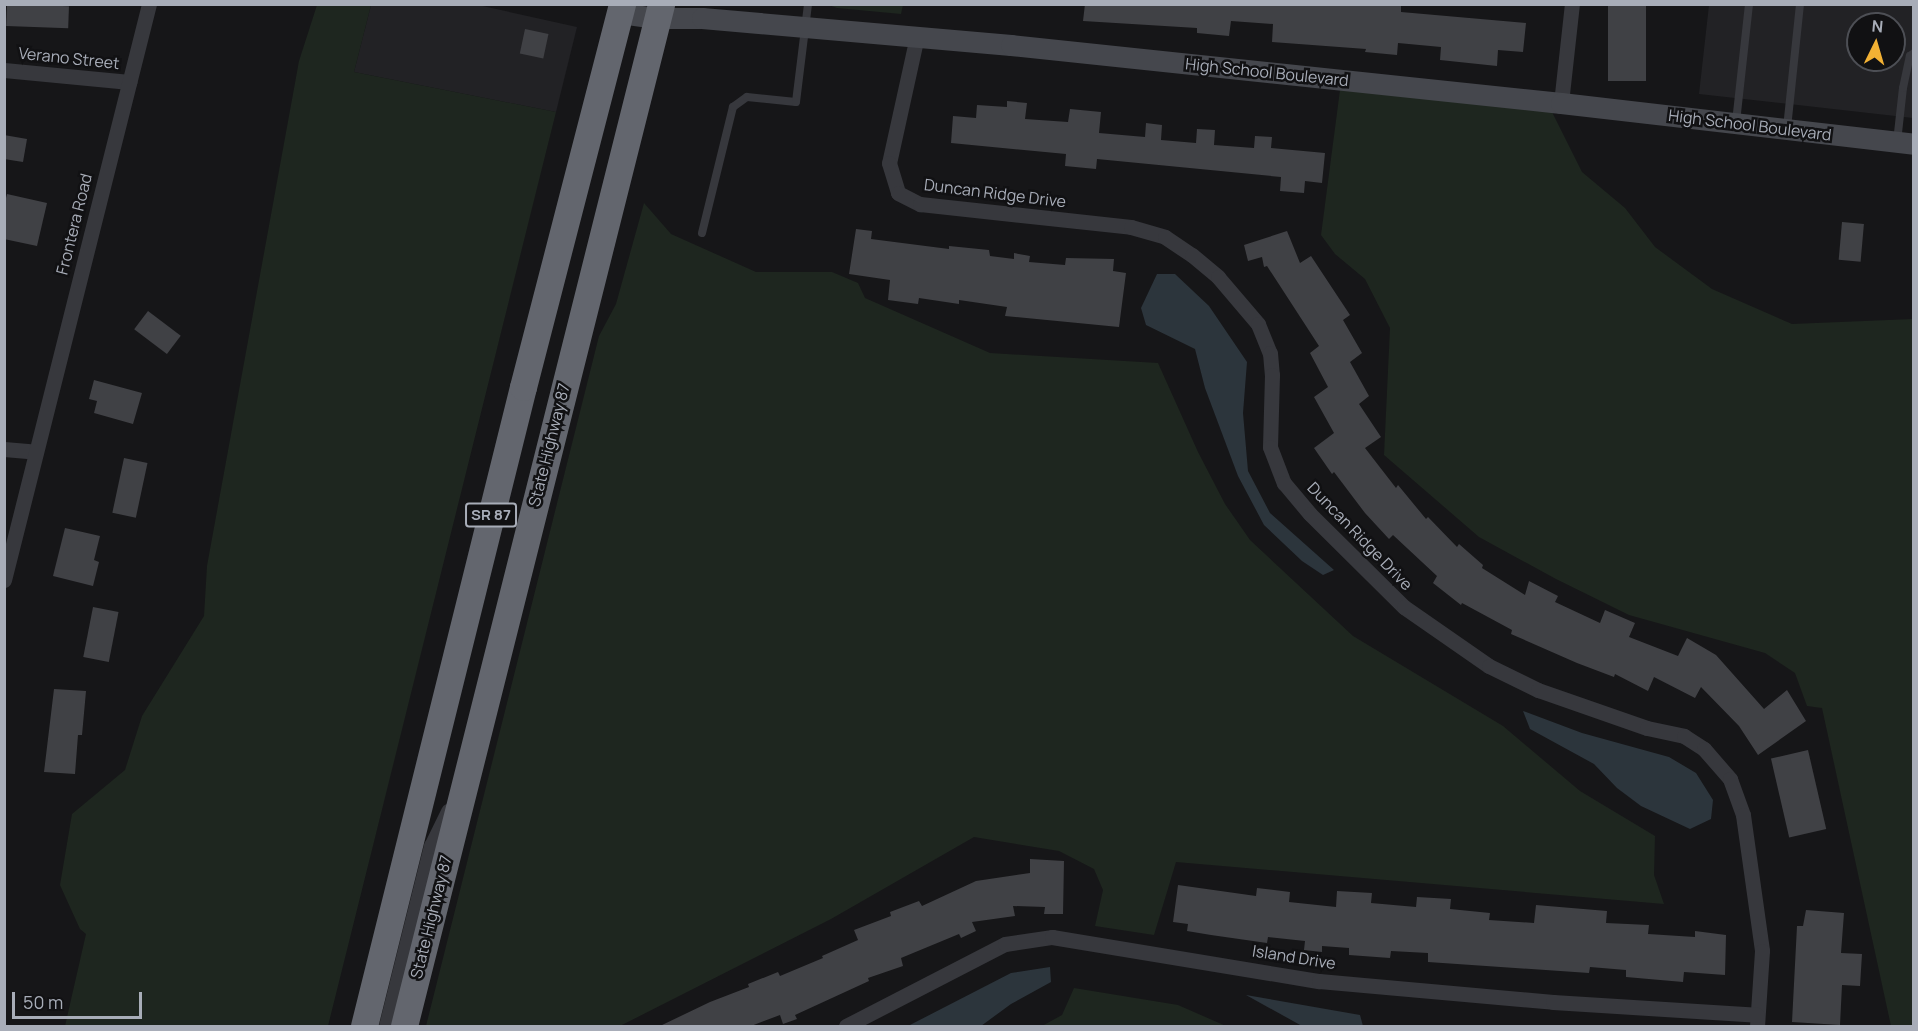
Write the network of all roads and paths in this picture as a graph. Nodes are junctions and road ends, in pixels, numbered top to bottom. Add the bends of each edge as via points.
1 (149, 4) edge
2 (808, 4) edge
3 (1572, 4) edge
4 (1749, 4) edge
5 (1800, 4) edge
6 (621, 9) edge
7 (659, 11) edge
8 (807, 27) junction
9 (917, 36) junction
10 (1914, 53) edge
11 (4, 70) edge
12 (129, 82) junction
13 (1561, 103) junction
14 (1736, 123) junction
15 (1787, 129) junction
16 (1905, 143) edge
17 (702, 233) dead end
18 (4, 448) edge
19 (36, 452) junction
20 (4, 580) edge
21 (468, 771) junction
22 (1757, 1021) edge
23 (364, 1026) edge
24 (386, 1026) edge
25 (404, 1026) edge
26 (846, 1026) edge

1 - 12 street, Frontera Road
2 - 8 lane
3 - 13 street
4 - 14 lane
5 - 15 lane
6 - 7 street, High School Boulevard
6 - 23 highway, SR 87
7 - 8 street, High School Boulevard
7 - 21 highway, State Highway 87 / SR 87
8 - 9 street, High School Boulevard
8 - 17 lane via 796,102 747,97 733,107
9 - 13 street, High School Boulevard
9 - 22 street, Duncan Ridge Drive via 889,163 898,193 920,204 1131,227 1165,237 1192,255 1218,277 1258,324 1272,375 1270,447 1284,483 1404,607 1489,666 1538,690 1647,728 1684,736 1704,749 1730,779 1743,815 1755,886 1761,951
10 - 16 lane via 1903,88
11 - 12 street, Verano Street
12 - 19 street, Frontera Road
13 - 14 street, High School Boulevard
14 - 15 street, High School Boulevard
15 - 16 street, High School Boulevard
18 - 19 street
19 - 20 street, Frontera Road
21 - 24 street via 432,846
21 - 25 highway, State Highway 87 / SR 87
22 - 26 street, Island Drive via 1353,985 1052,937 1005,944

